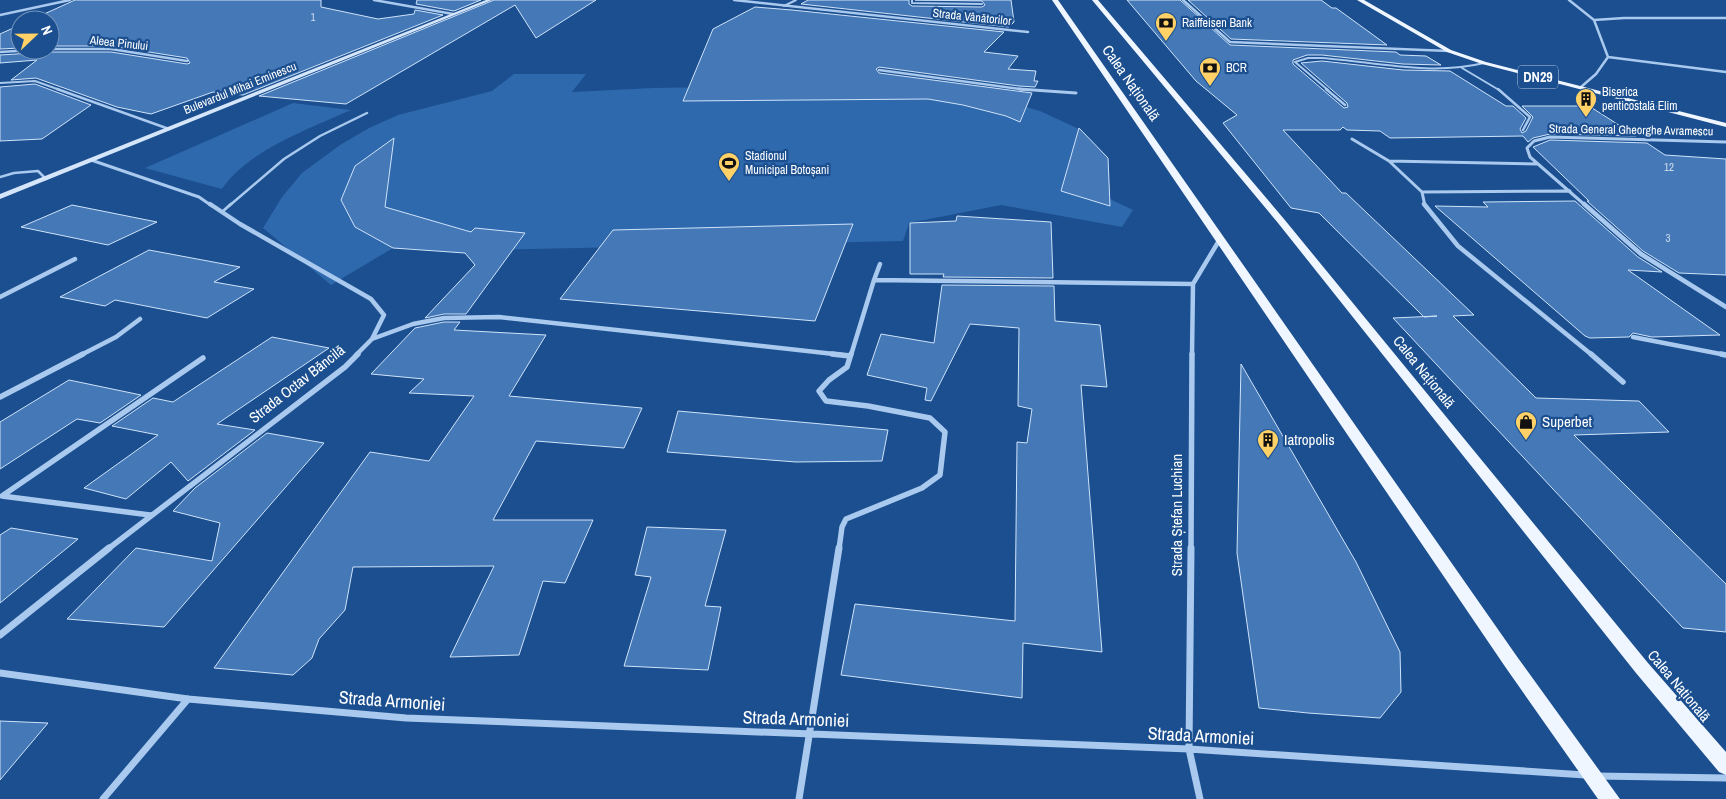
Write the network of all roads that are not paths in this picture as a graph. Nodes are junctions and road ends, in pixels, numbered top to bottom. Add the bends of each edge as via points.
1 (70, 0) edge
2 (374, 0) edge
3 (490, 0) edge
4 (734, 0) edge
5 (796, 0) edge
6 (912, 0) edge
7 (1055, 0) edge
8 (1095, 0) edge
9 (1182, 0) edge
10 (1360, 0) edge
11 (1569, 0) edge
12 (982, 4) dead end
13 (784, 6) junction
14 (453, 14) junction
15 (0, 15) edge
16 (1726, 18) edge
17 (1594, 20) junction
18 (1028, 32) dead end
19 (60, 49) edge
20 (1449, 51) junction
21 (1608, 58) junction
22 (187, 61) dead end
23 (1484, 63) junction
24 (1462, 68) junction
25 (878, 70) dead end
26 (1726, 72) edge
27 (0, 84) edge
28 (1581, 87) junction
29 (1076, 93) dead end
30 (1345, 105) dead end
31 (367, 113) dead end
32 (1726, 125) edge
33 (169, 129) junction
34 (1523, 130) dead end
35 (1352, 139) dead end
36 (1726, 142) edge
37 (91, 160) junction
38 (1389, 161) junction
39 (1538, 164) junction
40 (0, 177) edge
41 (46, 179) junction
42 (1422, 192) junction
43 (1571, 192) junction
44 (0, 197) edge
45 (222, 212) junction
46 (1220, 239) junction
47 (75, 260) dead end
48 (880, 264) dead end
49 (874, 280) junction
50 (1192, 284) junction
51 (0, 297) edge
52 (1726, 307) edge
53 (140, 318) dead end
54 (1633, 337) dead end
55 (372, 339) junction
56 (1726, 355) edge
57 (850, 356) junction
58 (203, 358) dead end
59 (1622, 382) dead end
60 (0, 397) edge
61 (150, 515) junction
62 (0, 635) edge
63 (0, 673) edge
64 (188, 699) junction
65 (810, 734) junction
66 (1189, 749) junction
67 (1726, 766) edge
68 (1593, 776) junction
69 (1726, 778) edge
70 (103, 799) edge
71 (799, 799) edge
72 (1200, 799) edge
73 (1610, 799) edge

1 - 15 street
2 - 14 street
3 - 14 main road, Bulevardul Mihai Eminescu
4 - 13 street, Strada Vânătorilor
5 - 13 lane
6 - 12 lane via 912,3
7 - 46 main road, Calea Națională
8 - 67 main road, Calea Națională via 1281,221 1642,668
9 - 20 street via 1230,42
10 - 20 main road, DN29
11 - 17 street
13 - 18 street, Strada Vânătorilor
14 - 33 main road, Bulevardul Mihai Eminescu
16 - 17 street
17 - 21 street
19 - 22 street, Aleea Pinului via 111,49
20 - 23 main road, DN29
21 - 26 street
21 - 28 street
23 - 24 lane
23 - 28 main road, DN29
24 - 30 lane via 1329,59 1295,62
24 - 34 lane via 1495,86 1530,117
25 - 29 street via 1036,91
27 - 33 lane via 35,81
28 - 32 main road, DN29
31 - 45 lane via 320,136 284,159
33 - 37 main road, Bulevardul Mihai Eminescu
35 - 38 street
36 - 39 street, Strada General Gheorghe Avramescu via 1550,137 1534,140 1526,148
37 - 41 main road, Bulevardul Mihai Eminescu
37 - 45 street, Strada Octav Băncilă via 199,197
38 - 39 street
38 - 42 street
39 - 43 street, Strada General Gheorghe Avramescu
40 - 41 lane via 38,171
41 - 44 main road, Bulevardul Mihai Eminescu
42 - 43 street
42 - 59 street via 1423,203 1458,246
43 - 52 street, Strada General Gheorghe Avramescu via 1641,254
45 - 55 street, Strada Octav Băncilă via 371,299 384,315
46 - 50 street
46 - 68 main road, Calea Națională
47 - 51 street
48 - 49 street
49 - 50 street
49 - 57 street
50 - 66 street, Strada Ștefan Luchian
53 - 60 street via 116,337
54 - 56 street
55 - 57 street via 413,324 444,318 499,317
55 - 61 street, Strada Octav Băncilă via 345,367
57 - 65 street via 847,367 819,392 826,401 930,418 945,432 940,475 922,488 846,518
58 - 61 street via 2,496
61 - 62 street, Strada Octav Băncilă
63 - 64 street, Strada Armoniei
64 - 65 street, Strada Armoniei via 406,718
64 - 70 street
65 - 66 street, Strada Armoniei
65 - 71 street
66 - 68 street, Strada Armoniei
66 - 72 street, Strada Ștefan Luchian
68 - 69 street, Strada Armoniei
68 - 73 main road, Calea Națională

